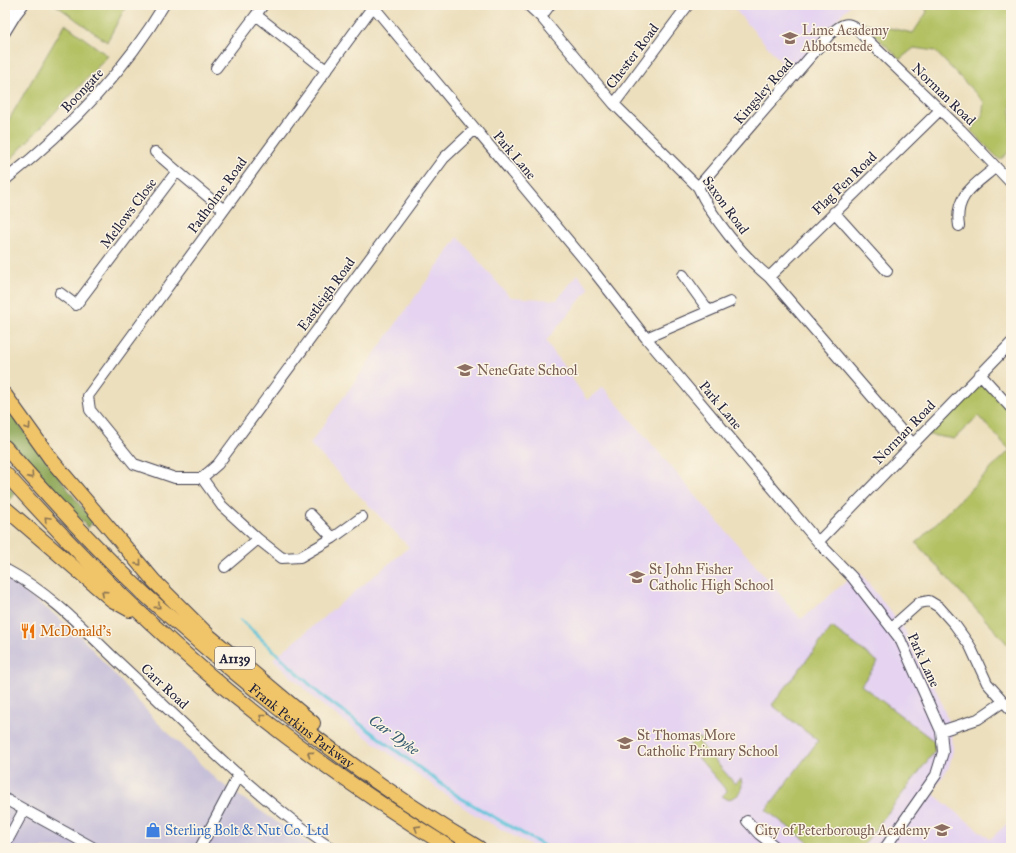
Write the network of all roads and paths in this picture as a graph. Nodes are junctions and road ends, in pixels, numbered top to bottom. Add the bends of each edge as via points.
1 (23, 5) edge
2 (164, 5) edge
3 (263, 5) edge
4 (528, 5) edge
5 (550, 5) edge
6 (688, 5) edge
7 (373, 6) edge
8 (5, 8) edge
9 (16, 14) junction
10 (256, 15) junction
11 (541, 17) junction
12 (854, 27) joint
13 (5, 32) edge
14 (216, 68) dead end
15 (326, 70) junction
16 (614, 104) junction
17 (940, 110) junction
18 (475, 129) junction
19 (155, 152) dead end
20 (996, 167) junction
21 (177, 171) junction
22 (5, 180) edge
23 (1011, 183) edge
24 (698, 187) junction
25 (224, 210) junction
26 (834, 212) junction
27 (959, 226) dead end
28 (887, 271) dead end
29 (683, 275) dead end
30 (769, 277) junction
31 (60, 293) dead end
32 (730, 302) dead end
33 (710, 311) junction
34 (646, 338) junction
35 (1011, 342) edge
36 (980, 374) junction
37 (5, 395) edge
38 (1011, 408) edge
39 (912, 443) junction
40 (5, 447) edge
41 (5, 473) edge
42 (202, 478) junction
43 (5, 508) edge
44 (310, 514) dead end
45 (362, 517) dead end
46 (333, 538) junction
47 (258, 539) junction
48 (818, 542) junction
49 (69, 553) junction
50 (225, 568) dead end
51 (5, 569) edge
52 (892, 627) junction
53 (1003, 702) junction
54 (1011, 710) edge
55 (941, 731) junction
56 (365, 773) junction
57 (239, 774) junction
58 (5, 799) edge
59 (24, 810) junction
60 (746, 821) dead end
61 (5, 845) edge
62 (94, 848) edge
63 (200, 848) edge
64 (331, 848) edge
65 (450, 848) edge
66 (479, 848) edge
67 (777, 848) edge
68 (885, 848) edge

1 - 9 street
2 - 22 street, Boongate via 134,50 98,94 64,129
3 - 10 street
4 - 11 street, Saxon Road
5 - 11 street
6 - 16 street, Chester Road
7 - 15 street, Padholme Road
7 - 18 street, Park Lane
8 - 9 street
9 - 13 street
10 - 14 street
10 - 15 street
11 - 16 street, Saxon Road
12 - 17 street, Norman Road
12 - 24 street, Kingsley Road via 843,24 830,34
15 - 25 street, Padholme Road
16 - 24 street, Saxon Road
17 - 20 street, Norman Road
17 - 26 street, Flag Fen Road
18 - 34 street, Park Lane
18 - 42 street, Eastleigh Road via 444,158 218,464
19 - 21 street
20 - 23 street, Norman Road
20 - 27 street via 964,195 957,214
21 - 25 street
21 - 31 street, Mellows Close via 76,305
24 - 30 street, Saxon Road via 705,204 753,264
25 - 42 street, Padholme Road via 88,396 90,410 134,464 175,478
26 - 28 street
26 - 30 street, Flag Fen Road
29 - 33 street
30 - 39 street, Saxon Road
32 - 33 street
33 - 34 street
34 - 48 street, Park Lane
35 - 36 street, Norman Road
36 - 38 street
36 - 39 street, Norman Road
37 -> 56 highway, A1139 via 53,462 154,581 209,636 330,738
39 - 48 street, Norman Road
40 -> 56 highway, Frank Perkins Parkway / A1139 via 136,587 271,703
49 -> 41 highway, A1139
42 - 47 street via 222,506
43 - 49 highway, A1139
44 - 46 street
45 - 46 street
46 - 47 street via 300,557 282,558
47 - 50 street
48 - 52 street, Park Lane via 852,578
65 -> 49 highway, Frank Perkins Parkway / A1139 via 384,807 292,741 212,677 149,621 112,600 85,567
51 - 57 street, Carr Road via 46,595
52 - 53 street via 918,603 929,601 939,607 970,646 987,683
52 - 55 street, Park Lane via 906,651
53 - 54 street
53 - 55 street via 978,719
55 - 68 street, Park Lane via 942,752 936,775
56 - 66 highway, Frank Perkins Parkway / A1139
57 - 63 street
57 - 64 street, Carr Road via 297,825
58 - 59 street
59 - 61 street
59 - 62 street
60 - 67 street

